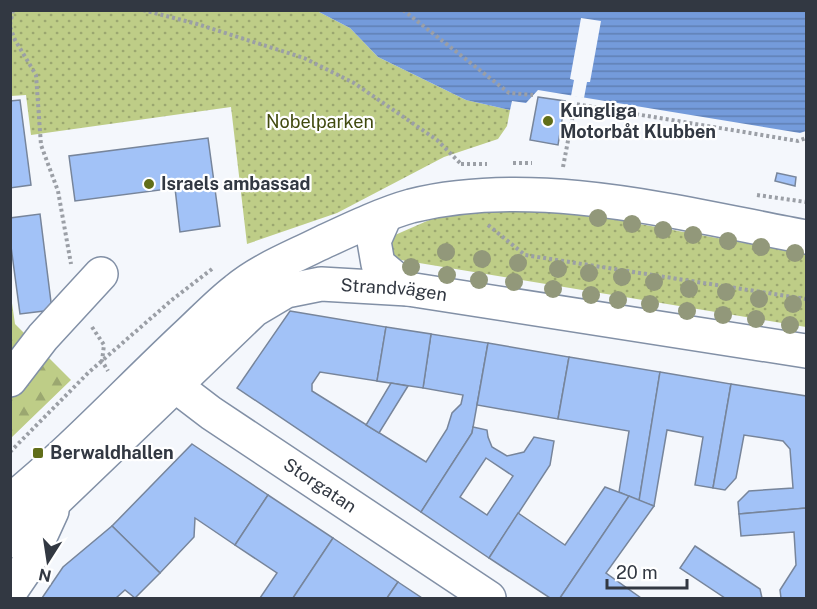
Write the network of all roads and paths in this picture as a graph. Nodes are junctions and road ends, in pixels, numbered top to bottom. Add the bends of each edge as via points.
1 (13, 10) edge
2 (143, 10) edge
3 (403, 10) edge
4 (10, 26) edge
5 (533, 95) dead end
6 (807, 138) edge
7 (461, 165) dead end
8 (563, 167) dead end
9 (465, 198) junction
10 (385, 216) junction
11 (807, 237) edge
12 (92, 284) junction
13 (408, 289) junction
14 (807, 299) edge
15 (807, 351) edge
16 (163, 377) junction
17 (10, 380) edge
18 (113, 381) dead end
19 (16, 486) edge
20 (57, 499) junction
21 (10, 541) edge
22 (10, 592) edge
23 (489, 598) edge

1 - 4 path
2 - 7 path via 304,58 354,83 436,140
3 - 5 path via 509,93
4 - 12 path via 36,75 41,145 58,191 72,273
6 - 8 path via 798,141 574,104
9 - 10 street, Strandvägen via 411,206
9 - 11 street, Strandvägen via 537,194 641,206
9 - 14 path via 470,210 525,255
10 - 13 street via 374,241 378,264
10 - 16 street, Strandvägen via 272,267 236,289
12 - 17 street
12 - 18 path via 87,320 104,345 102,361
13 - 15 street, Strandvägen
13 - 16 street, Strandvägen via 321,284 286,291
16 - 19 street, Strandvägen via 118,402
16 - 20 street, Strandvägen
16 - 23 street, Storgatan
20 - 21 street, Strandvägen
20 - 22 street, Strandvägen via 25,570

